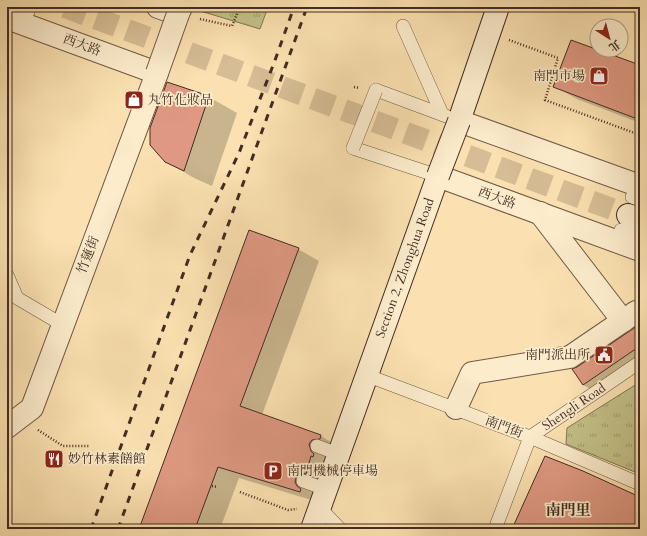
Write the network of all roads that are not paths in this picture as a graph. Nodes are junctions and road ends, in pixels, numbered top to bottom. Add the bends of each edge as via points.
1 (15, 7) edge
2 (498, 7) edge
3 (172, 9) edge
4 (28, 12) dead end
5 (7, 18) edge
6 (404, 26) dead end
7 (157, 73) junction
8 (451, 117) junction
9 (438, 176) junction
10 (633, 208) edge
11 (540, 214) junction
12 (640, 237) edge
13 (640, 250) edge
14 (7, 276) edge
15 (62, 325) junction
16 (640, 362) edge
17 (366, 375) junction
18 (456, 408) junction
19 (13, 422) edge
20 (530, 437) junction
21 (317, 446) dead end
22 (338, 454) junction
23 (304, 481) dead end
24 (640, 484) edge
25 (322, 498) junction
26 (312, 529) edge
27 (340, 529) edge
28 (495, 529) edge

1 - 4 lane
2 - 8 street, Section 2, Zhonghua Road
3 - 7 street, 竹蓮街, bridge
5 - 7 street, 西大路
6 - 8 lane
7 - 15 street, 竹蓮街
8 - 9 street, Section 2, Zhonghua Road, bridge
8 - 9 lane, 西大路, bridge via 376,90 353,148
8 - 10 street
9 - 11 street, 西大路
9 - 17 street, Section 2, Zhonghua Road
10 - 12 lane
11 - 13 street, 西大路
11 - 18 street via 630,317 570,357 472,372
14 - 15 lane via 18,298
15 - 19 street, 竹蓮街 via 32,408
16 - 20 lane, Shengli Road
17 - 18 lane, 南門街
17 - 22 street, Section 2, Zhonghua Road
18 - 20 lane, 南門街
20 - 24 lane, 南門街
20 - 28 lane, Shengli Road
21 - 22 lane
22 - 25 street, Section 2, Zhonghua Road
23 - 25 lane
25 - 26 street, Section 2, Zhonghua Road
25 - 27 lane

